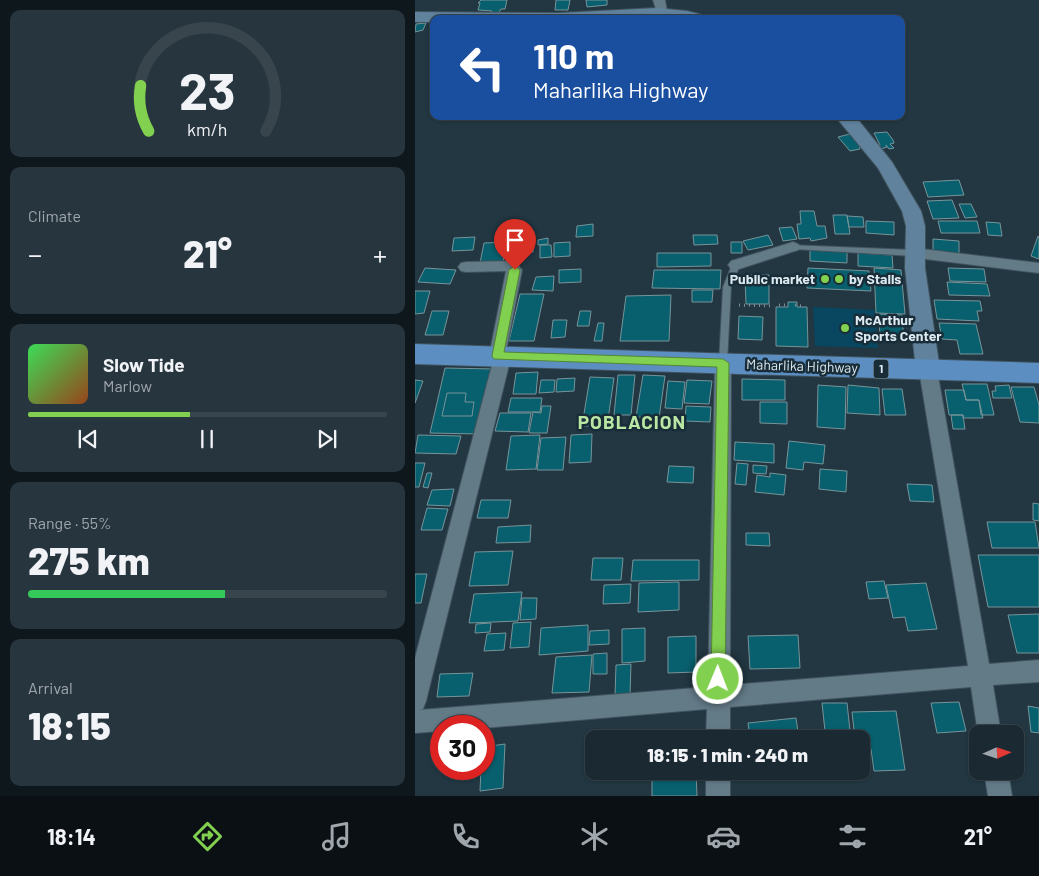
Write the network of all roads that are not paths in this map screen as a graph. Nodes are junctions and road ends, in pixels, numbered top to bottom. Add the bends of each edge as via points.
1 (660, 6) edge
2 (595, 15) edge
3 (690, 15) edge
4 (415, 17) edge
5 (430, 17) edge
6 (848, 120) edge
7 (793, 247) joint
8 (914, 253) junction
9 (736, 265) joint
10 (466, 267) dead end
11 (1039, 268) edge
12 (415, 354) edge
13 (500, 356) junction
14 (723, 363) junction
15 (928, 370) junction
16 (1039, 373) edge
17 (1039, 671) edge
18 (981, 676) junction
19 (718, 699) junction
20 (415, 701) edge
21 (415, 722) edge
22 (989, 725) edge
23 (718, 730) edge
24 (718, 780) edge
25 (997, 780) edge
26 (718, 796) edge
27 (1000, 796) edge

1 - 2 main road
1 - 3 main road
4 - 5 main road
6 - 8 main road via 904,195 915,223
7 - 8 lane
7 - 9 street
8 - 11 street
8 - 15 main road
9 - 14 lane via 727,287
10 - 13 street via 510,266 515,270
12 - 13 highway, Maharlika Highway / 1
13 - 14 highway, Maharlika Highway / 1
13 - 20 street
14 - 15 highway, Maharlika Highway / 1
14 - 19 street
15 - 16 highway, Maharlika Highway / 1
15 - 18 street
17 - 18 street
18 - 19 street
18 - 22 street
19 - 21 street
19 - 23 street
24 - 26 street
25 - 27 street

